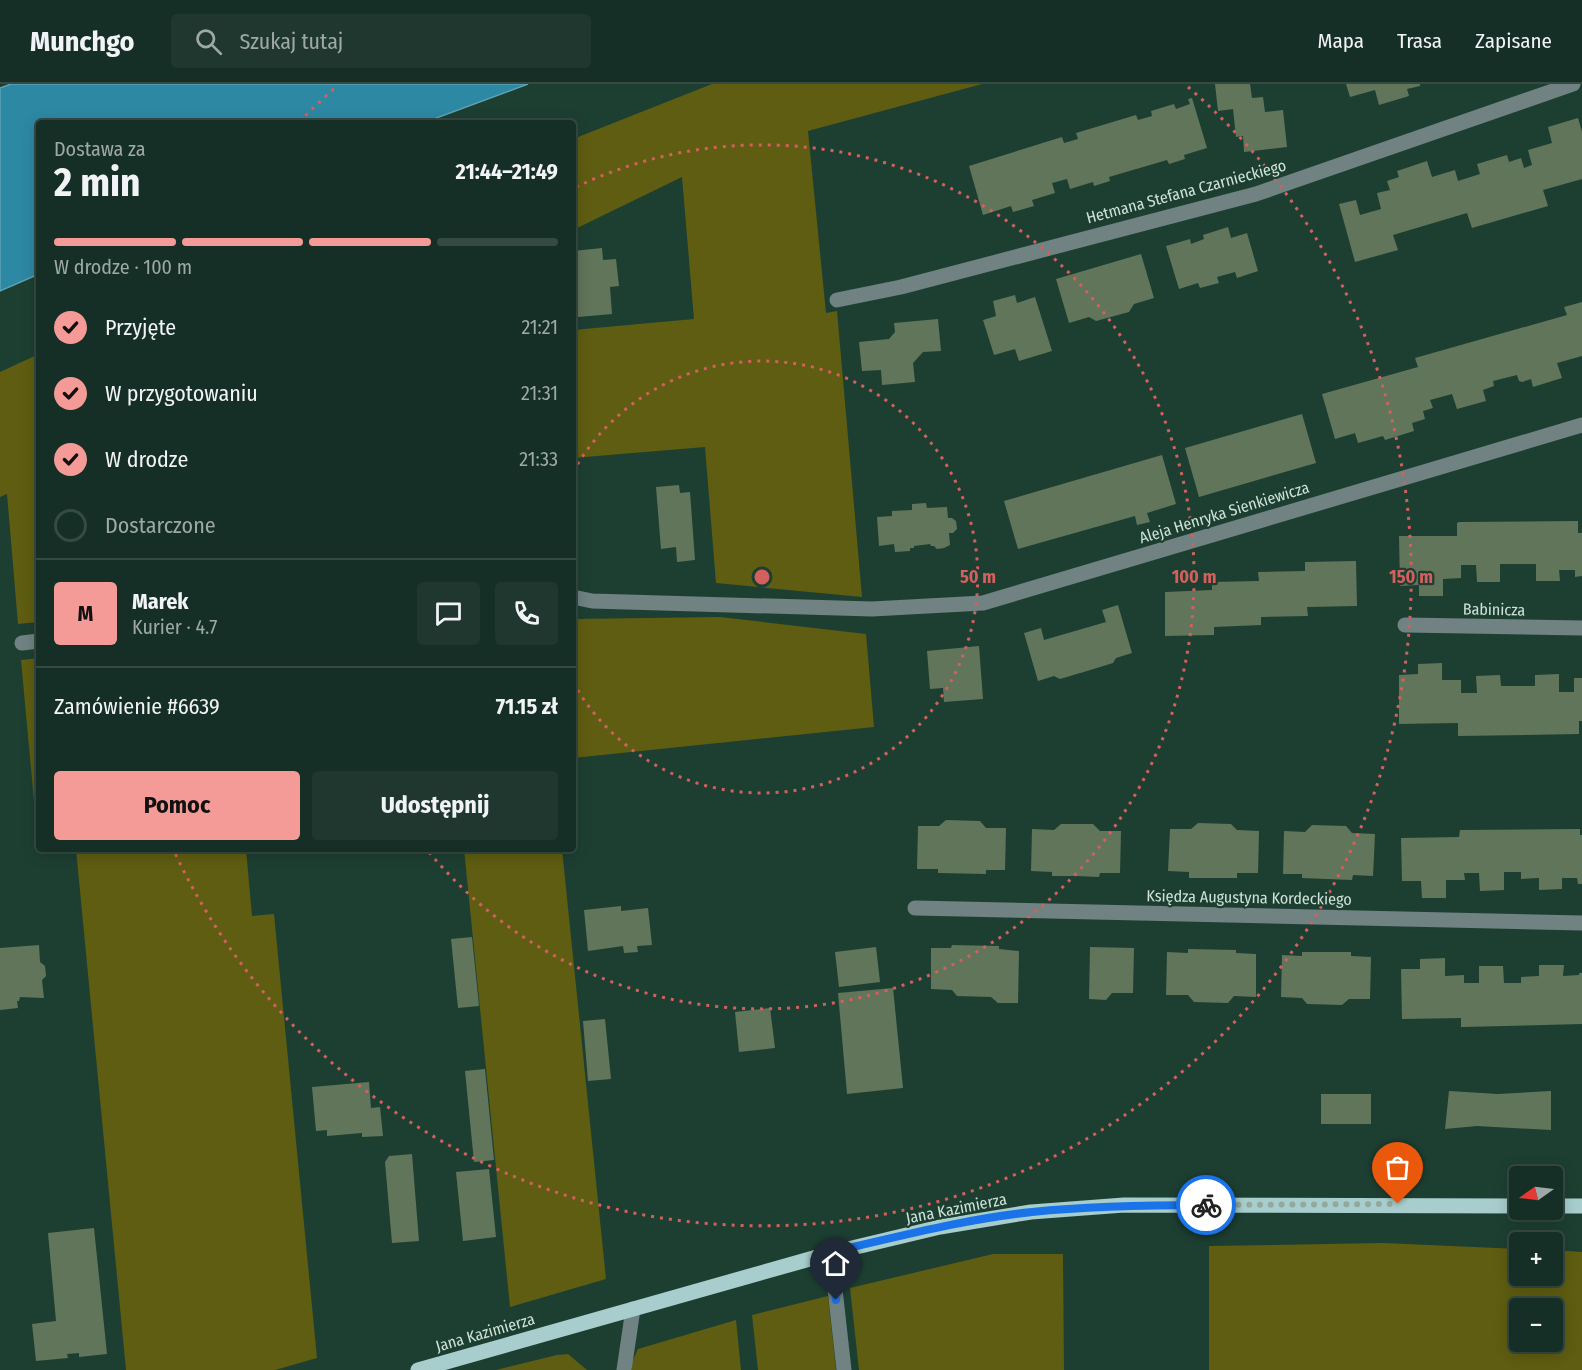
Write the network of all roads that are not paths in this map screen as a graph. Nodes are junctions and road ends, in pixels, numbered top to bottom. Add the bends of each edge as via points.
1 (1572, 84) edge
2 (837, 300) dead end
3 (1582, 425) edge
4 (576, 598) edge
5 (1405, 625) dead end
6 (1582, 628) edge
7 (36, 641) edge
8 (22, 643) dead end
9 (915, 908) dead end
10 (1582, 923) edge
11 (1509, 1206) edge
12 (1563, 1206) edge
13 (1582, 1206) edge
14 (831, 1252) junction
15 (633, 1309) junction
16 (418, 1370) edge
17 (624, 1370) edge
18 (844, 1370) edge

1 - 2 street, Hetmana Stefana Czarnieckiego via 1256,194
3 - 4 street, Aleja Henryka Sienkiewicza via 983,603 872,609 592,602
5 - 6 street, Babinicza
7 - 8 street
9 - 10 street, Księdza Augustyna Kordeckiego
11 - 14 main road, Jana Kazimierza via 1124,1205 1008,1216
12 - 13 main road
14 - 15 main road, Jana Kazimierza
14 - 18 street
15 - 16 main road, Jana Kazimierza
15 - 17 street

